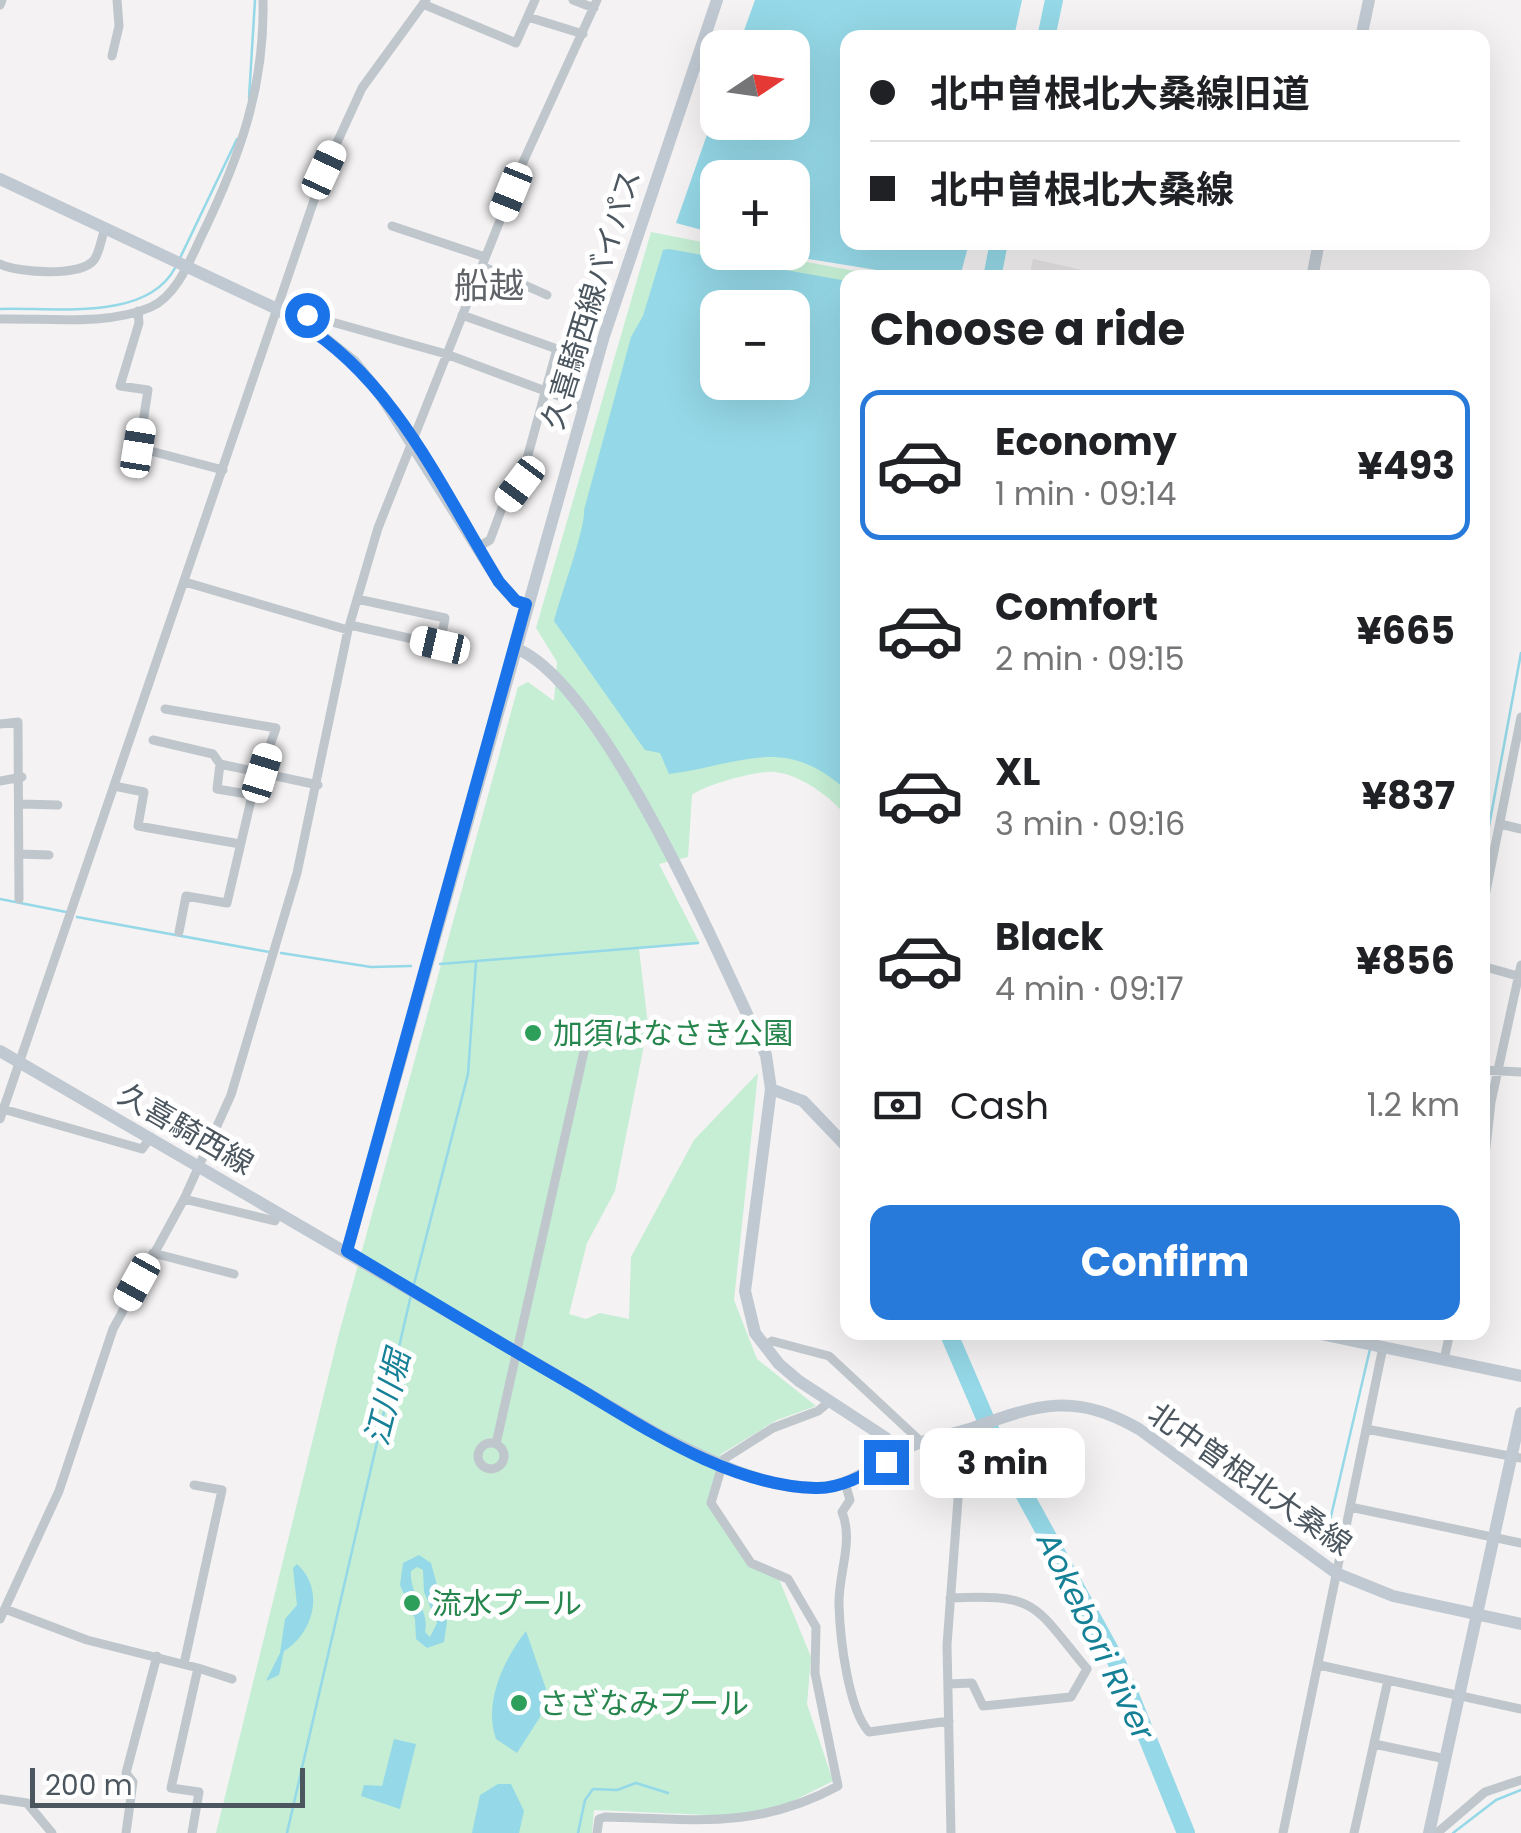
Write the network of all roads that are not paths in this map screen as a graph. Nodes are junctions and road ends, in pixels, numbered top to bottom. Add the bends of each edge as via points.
1 (118, 0) edge
2 (263, 0) edge
3 (535, 0) edge
4 (573, 0) edge
5 (717, 0) edge
6 (1369, 0) edge
7 (425, 2) edge
8 (596, 4) edge
9 (528, 17) junction
10 (1363, 30) edge
11 (583, 34) junction
12 (112, 56) dead end
13 (0, 179) edge
14 (392, 226) dead end
15 (105, 229) junction
16 (483, 262) junction
17 (0, 264) edge
18 (186, 268) junction
19 (547, 295) dead end
20 (275, 308) junction
21 (138, 311) junction
22 (462, 316) junction
23 (0, 320) edge
24 (300, 323) junction
25 (446, 354) junction
26 (547, 391) junction
27 (583, 405) junction
28 (412, 440) junction
29 (222, 470) junction
30 (478, 547) junction
31 (184, 582) junction
32 (357, 599) junction
33 (526, 604) junction
34 (349, 628) junction
35 (514, 648) junction
36 (165, 708) dead end
37 (1521, 717) edge
38 (0, 724) edge
39 (153, 740) dead end
40 (220, 764) junction
41 (262, 773) junction
42 (22, 778) junction
43 (0, 781) edge
44 (114, 786) junction
45 (318, 786) junction
46 (253, 795) junction
47 (21, 804) junction
48 (58, 805) dead end
49 (1500, 824) junction
50 (1521, 828) edge
51 (240, 844) junction
52 (20, 854) junction
53 (49, 855) dead end
54 (1490, 872) edge
55 (19, 899) dead end
56 (179, 932) dead end
57 (1490, 967) edge
58 (1520, 973) edge
59 (587, 1038) dead end
60 (0, 1050) edge
61 (19, 1061) junction
62 (1490, 1071) edge
63 (1497, 1071) junction
64 (1521, 1072) edge
65 (770, 1089) junction
66 (2, 1114) edge
67 (1490, 1124) edge
68 (151, 1137) junction
69 (840, 1140) edge
70 (199, 1165) junction
71 (184, 1200) junction
72 (275, 1222) dead end
73 (347, 1251) junction
74 (153, 1254) junction
75 (234, 1274) dead end
76 (1346, 1340) edge
77 (1448, 1340) edge
78 (764, 1346) junction
79 (1383, 1348) junction
80 (515, 1352) junction
81 (1444, 1360) junction
82 (1521, 1376) edge
83 (830, 1401) junction
84 (1521, 1413) edge
85 (1366, 1429) junction
86 (919, 1442) junction
87 (496, 1444) dead end
88 (896, 1454) junction
89 (1516, 1457) edge
90 (720, 1465) junction
91 (844, 1483) junction
92 (194, 1485) dead end
93 (1350, 1507) junction
94 (1494, 1537) junction
95 (1521, 1543) edge
96 (1336, 1574) junction
97 (950, 1598) junction
98 (3, 1614) edge
99 (1476, 1614) junction
100 (1521, 1624) edge
101 (157, 1656) junction
102 (184, 1664) junction
103 (1319, 1665) junction
104 (198, 1668) junction
105 (232, 1679) dead end
106 (1388, 1680) junction
107 (948, 1684) junction
108 (1459, 1695) junction
109 (1521, 1708) edge
110 (949, 1721) junction
111 (1374, 1744) junction
112 (1446, 1759) junction
113 (1521, 1780) edge
114 (0, 1799) edge
115 (690, 1819) junction
116 (52, 1833) edge
117 (126, 1833) edge
118 (192, 1833) edge
119 (597, 1833) edge
120 (690, 1833) edge
121 (950, 1833) edge
122 (1283, 1833) edge
123 (1354, 1833) edge
124 (1429, 1833) edge
125 (1437, 1833) edge

1 - 12 street
2 - 18 street via 252,115 232,176
3 - 9 street
4 - 8 street
5 - 27 main road, 久喜騎西線バイパス
6 - 10 main road
7 - 9 street via 516,43
7 - 20 street via 362,88 324,170
8 - 11 street
9 - 11 street
11 - 16 street
13 - 15 main road
14 - 16 street
15 - 17 street via 94,260 83,268 29,272
15 - 18 main road
16 - 19 street
16 - 22 street
18 - 20 main road
18 - 21 street via 158,304
20 - 24 main road
20 - 29 street
21 - 23 street
21 - 29 street via 120,386 148,390 138,448
22 - 25 street
22 - 26 street via 557,349
24 - 25 street via 307,315
24 - 28 main road via 354,362
25 - 26 street
25 - 28 street
26 - 27 street
26 - 30 street via 520,484 490,540
27 - 33 main road, 久喜騎西線バイパス
28 - 30 main road
28 - 32 street
29 - 31 street
30 - 33 main road via 507,593
31 - 34 street
31 - 44 street
32 - 34 street
32 - 34 street via 445,618 440,645
33 - 35 main road, 久喜騎西線バイパス
34 - 45 street
35 - 65 main road via 537,657 552,673 642,799 766,1054
35 - 73 main road, 久喜騎西線バイパス
36 - 41 street via 276,728
37 - 49 street
38 - 42 street via 18,722
39 - 40 street via 213,754
40 - 41 street
40 - 46 street via 217,788
41 - 45 street
41 - 46 street
42 - 43 street
42 - 47 street
44 - 51 street via 144,792 138,826
44 - 61 street
45 - 70 street via 241,1067
46 - 51 street
47 - 48 street
47 - 52 street
49 - 50 street
49 - 54 street
51 - 56 street via 227,902 186,896
52 - 53 street
52 - 55 street
57 - 58 street
58 - 63 street
59 - 80 street
60 - 61 main road, 久喜騎西線
61 - 66 street
61 - 68 main road, 久喜騎西線
62 - 63 street
63 - 64 street
63 - 67 street
65 - 69 main road via 803,1102
65 - 78 main road via 745,1291
66 - 68 street via 142,1150
68 - 70 main road, 久喜騎西線
70 - 71 street
70 - 73 main road, 久喜騎西線
71 - 72 street
71 - 74 street
73 - 80 main road, 北中曽根北大桑線
74 - 75 street
74 - 98 street via 106,1346 59,1491
76 - 79 main road
77 - 81 street
78 - 83 main road
78 - 86 street via 784,1342 829,1356
79 - 81 main road
79 - 85 street
80 - 87 street
80 - 90 main road, 北中曽根北大桑線
81 - 82 main road
83 - 88 main road via 886,1438
83 - 90 street via 773,1428
84 - 89 main road
85 - 89 street
85 - 93 street
86 - 88 main road, 北中曽根北大桑線
86 - 96 main road, 北中曽根北大桑線 via 1053,1404 1112,1413
86 - 97 street via 952,1472 961,1493
88 - 91 main road, 北中曽根北大桑線
89 - 94 main road
90 - 91 main road, 北中曽根北大桑線 via 797,1486
90 - 115 street via 711,1503 751,1564 788,1579 816,1626 815,1672 840,1781 783,1812
91 - 110 street via 850,1500 842,1512 848,1527 838,1604 856,1718 869,1732
92 - 102 street via 222,1490
93 - 94 street
93 - 96 street
94 - 95 street
94 - 99 main road
96 - 99 main road, 北中曽根北大桑線 via 1393,1596
96 - 103 street
97 - 107 street
97 - 107 street via 995,1596 1034,1604 1087,1669 1071,1696 983,1706 972,1683
98 - 101 street
99 - 100 main road, 北中曽根北大桑線
99 - 108 main road
101 - 102 street
101 - 117 street via 126,1773 133,1782
102 - 104 street
103 - 106 street
103 - 122 street
104 - 105 street
104 - 118 street via 171,1788 199,1792
106 - 108 street
106 - 111 street
107 - 110 street
108 - 109 street
108 - 112 main road
110 - 121 street
111 - 112 street
111 - 123 street
112 - 124 main road
113 - 125 street via 1485,1792
114 - 116 street via 28,1803
115 - 119 street via 605,1816
115 - 120 street

